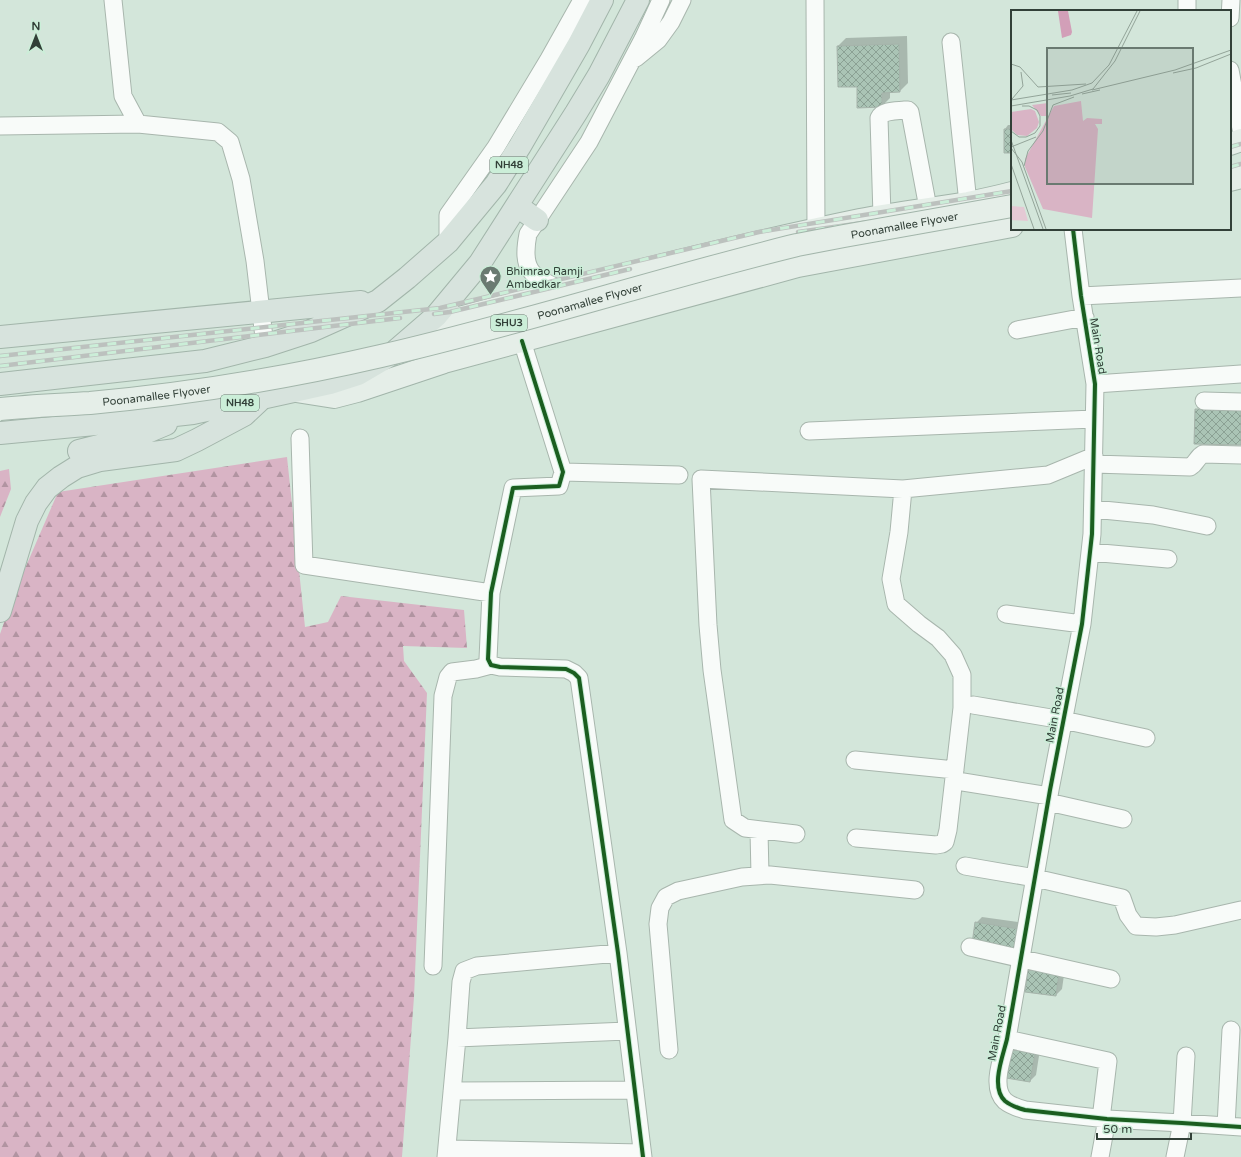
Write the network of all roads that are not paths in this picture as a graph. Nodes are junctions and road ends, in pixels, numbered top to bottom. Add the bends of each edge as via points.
1 (113, 0) edge
2 (582, 0) edge
3 (602, 0) edge
4 (638, 0) edge
5 (661, 0) edge
6 (682, 0) edge
7 (815, 0) edge
8 (1231, 0) edge
9 (1230, 10) edge
10 (951, 42) dead end
11 (630, 63) junction
12 (1231, 75) edge
13 (138, 124) junction
14 (0, 126) edge
15 (1241, 129) edge
16 (1241, 140) edge
17 (1231, 144) edge
18 (1011, 193) edge
19 (968, 203) junction
20 (517, 206) junction
21 (1011, 206) edge
22 (928, 208) junction
23 (882, 216) junction
24 (537, 220) junction
25 (1011, 226) edge
26 (816, 230) junction
27 (1073, 230) edge
28 (448, 242) junction
29 (1241, 288) edge
30 (562, 290) junction
31 (1081, 296) junction
32 (378, 301) junction
33 (261, 312) junction
34 (1084, 317) junction
35 (1016, 330) dead end
36 (0, 337) edge
37 (522, 340) junction
38 (265, 346) junction
39 (448, 361) junction
40 (1241, 374) edge
41 (0, 384) edge
42 (1095, 384) junction
43 (293, 391) junction
44 (262, 398) junction
45 (1204, 401) dead end
46 (1241, 402) edge
47 (0, 409) edge
48 (193, 413) junction
49 (1094, 419) junction
50 (809, 431) dead end
51 (0, 433) edge
52 (300, 438) dead end
53 (1241, 455) edge
54 (1094, 460) junction
55 (563, 472) junction
56 (679, 476) dead end
57 (903, 488) junction
58 (1093, 509) junction
59 (1207, 526) dead end
60 (1090, 552) junction
61 (1168, 559) dead end
62 (0, 568) edge
63 (492, 593) junction
64 (0, 610) edge
65 (1006, 614) dead end
66 (1082, 624) junction
67 (491, 665) junction
68 (973, 705) dead end
69 (1063, 720) junction
70 (1146, 738) dead end
71 (855, 760) dead end
72 (959, 776) junction
73 (1048, 799) junction
74 (1123, 819) dead end
75 (759, 831) junction
76 (796, 834) dead end
77 (856, 838) dead end
78 (965, 866) dead end
79 (760, 876) junction
80 (1035, 878) junction
81 (915, 890) dead end
82 (1241, 910) edge
83 (970, 947) dead end
84 (618, 953) junction
85 (1020, 958) junction
86 (433, 966) dead end
87 (1111, 979) dead end
88 (1231, 1030) dead end
89 (627, 1031) junction
90 (457, 1038) junction
91 (1007, 1039) junction
92 (669, 1050) dead end
93 (1186, 1056) dead end
94 (635, 1090) junction
95 (452, 1091) junction
96 (1104, 1119) junction
97 (1182, 1123) junction
98 (1234, 1127) edge
99 (446, 1153) edge
100 (642, 1155) edge
101 (1100, 1157) edge
102 (1175, 1157) edge

1 - 13 street via 123,96
2 - 28 street via 496,148 448,214
3 - 28 highway, NH48 via 579,44 496,184
4 - 20 highway, NH48 via 599,75
5 - 11 street
6 - 11 street via 658,40
7 - 26 street
8 - 9 street
10 - 19 street
11 - 24 street via 589,142
12 - 15 street
13 - 14 street
13 - 33 street via 218,132 230,142 242,187
16 - 17 main road
18 - 19 main road
19 - 22 main road
20 - 24 highway
20 - 43 highway, NH48 via 480,263 436,316 392,354 358,374
21 - 47 main road, Poonamallee Flyover / SHU3, bridge via 797,245 452,338 318,369 199,390 91,403
22 - 23 main road
22 - 23 street via 910,112 905,110 884,113 879,118
23 - 26 main road
24 - 30 street via 528,234 527,266 542,282
25 - 37 main road, SHU3 via 798,266
26 - 30 main road
27 - 31 street, Main Road
28 - 32 highway, NH48
29 - 31 street
30 - 39 main road via 459,318 447,326 442,334
31 - 34 street, Main Road
32 - 33 highway
32 - 38 highway, NH48 via 311,331
33 - 36 highway
33 - 38 street
34 - 35 street
34 - 42 street, Main Road
37 - 39 main road, SHU3
37 - 55 street
38 - 41 highway, NH48 via 205,361
39 - 43 main road, SHU3 via 334,397
40 - 42 street
42 - 49 street, Main Road
43 - 44 highway, NH48
44 - 48 highway, NH48
44 - 64 highway via 244,415 176,450 100,460 77,467 61,476 47,488 36,503
45 - 46 street
48 - 51 highway, NH48
48 - 62 highway via 135,437 82,450 45,472 18,508
49 - 50 street
49 - 54 street, Main Road
52 - 63 street via 304,565
53 - 54 street via 1203,454 1198,456 1190,467
54 - 57 street via 1048,476
54 - 58 street, Main Road
55 - 56 street
55 - 63 street via 559,486 513,488
57 - 72 street via 891,579 896,604 938,638 953,655 962,675
57 - 75 street via 701,479 711,663 732,820 745,828
58 - 59 street via 1153,515
58 - 60 street, Main Road
60 - 61 street
60 - 66 street, Main Road
63 - 67 street via 488,659
65 - 66 street
66 - 69 street, Main Road
67 - 84 street via 566,669 578,678
67 - 86 street via 452,672 443,696
68 - 69 street
69 - 70 street
69 - 73 street, Main Road
71 - 72 street
72 - 73 street
72 - 77 street via 948,830 942,844
73 - 74 street
73 - 80 street, Main Road
75 - 76 street
75 - 79 street
78 - 80 street
79 - 81 street
79 - 92 street via 742,877 678,891 666,897 660,908 658,924
80 - 82 street via 1122,898 1128,915 1136,926 1175,925
80 - 85 street, Main Road
83 - 85 street
84 - 89 street
84 - 90 street via 478,966 464,971
85 - 87 street
85 - 91 street, Main Road
88 - 98 street
89 - 90 street
89 - 94 street
90 - 95 street
91 - 96 street via 1108,1061
91 - 96 street, Main Road via 998,1073 998,1090 1005,1101 1025,1110
93 - 97 street
94 - 95 street
94 - 100 street
95 - 99 street
96 - 97 street, Main Road
96 - 101 street
97 - 98 street, Main Road
97 - 102 street
99 - 100 street

